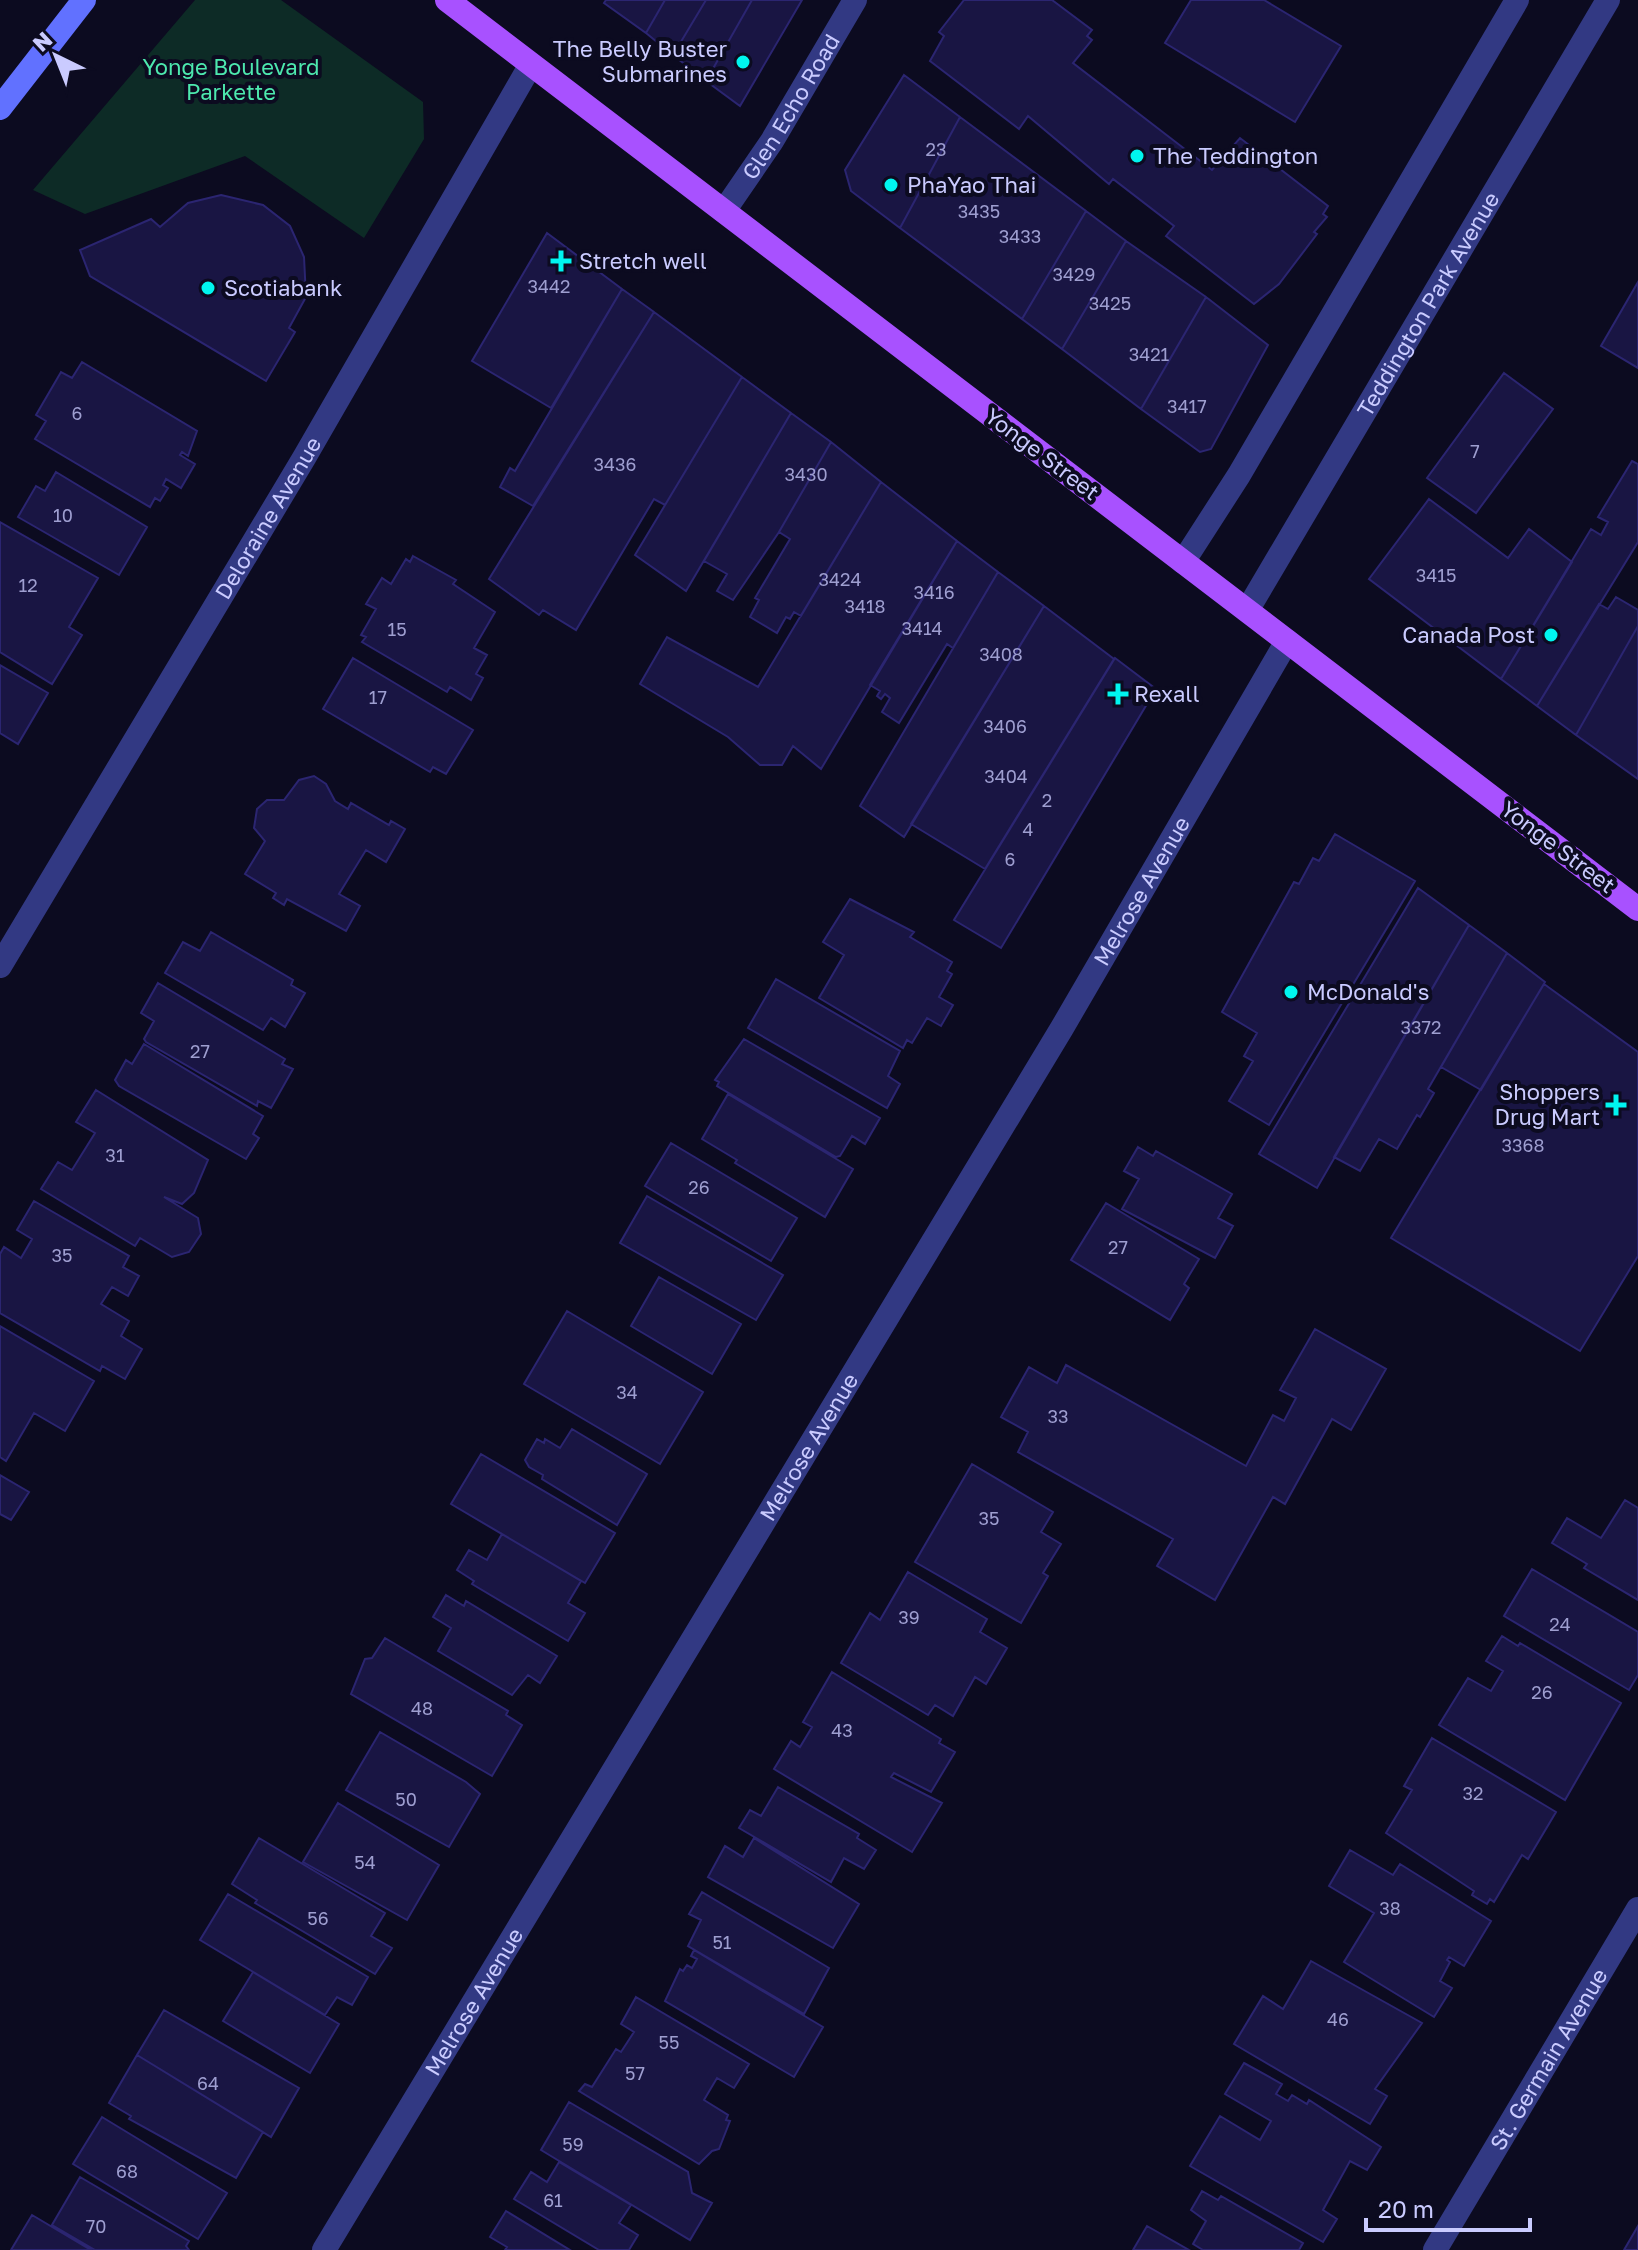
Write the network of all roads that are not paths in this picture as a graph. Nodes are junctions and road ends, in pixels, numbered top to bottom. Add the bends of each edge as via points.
1 (84, 0) edge
2 (447, 0) edge
3 (855, 0) edge
4 (1517, 0) edge
5 (1608, 0) edge
6 (530, 66) junction
7 (0, 108) edge
8 (724, 211) junction
9 (1183, 562) junction
10 (1248, 609) junction
11 (1287, 641) junction
12 (1638, 909) edge
13 (0, 966) edge
14 (1638, 1909) edge
15 (324, 2250) edge
16 (1435, 2250) edge

1 - 7 street
2 - 6 main road, Yonge Street
3 - 8 street, Glen Echo Road
4 - 9 street
5 - 10 street, Teddington Park Avenue
6 - 8 main road, Yonge Street
6 - 13 street, Deloraine Avenue via 317,436
8 - 9 main road, Yonge Street
9 - 10 main road, Yonge Street
10 - 11 main road, Yonge Street
11 - 12 main road, Yonge Street
11 - 15 street, Melrose Avenue via 1062,1028
14 - 16 street, St. Germain Avenue

